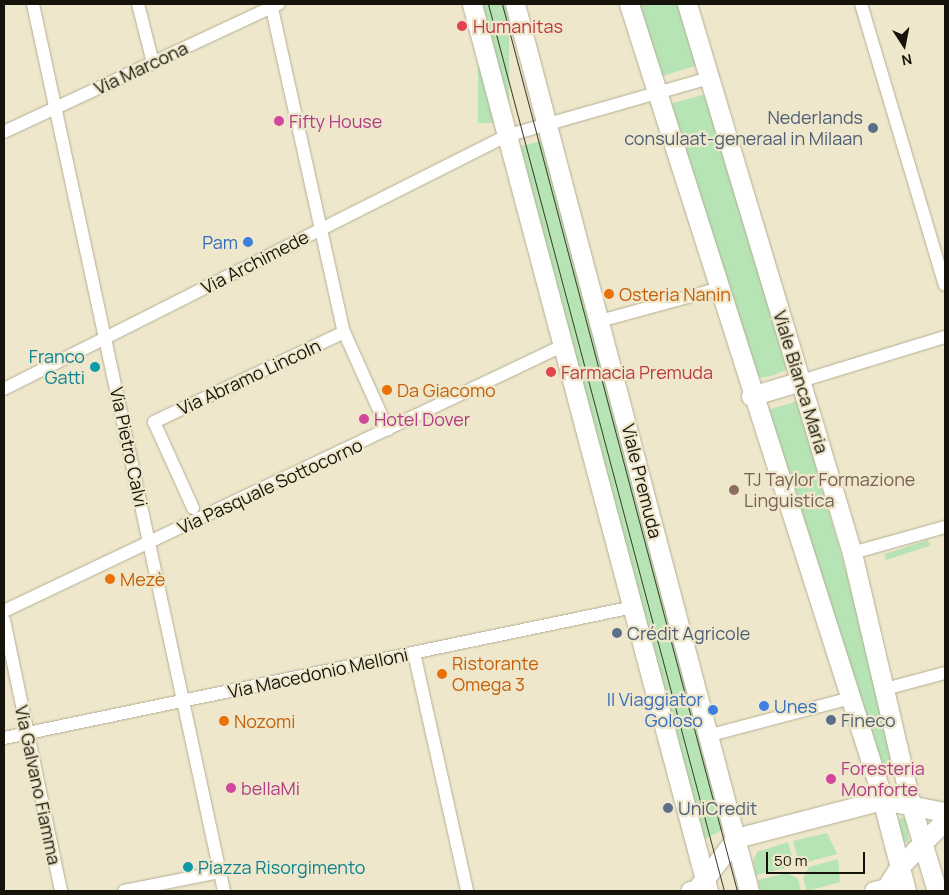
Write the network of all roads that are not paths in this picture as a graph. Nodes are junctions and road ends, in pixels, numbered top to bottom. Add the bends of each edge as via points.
1 (33, 4) edge
2 (138, 4) edge
3 (472, 4) edge
4 (514, 4) edge
5 (629, 4) edge
6 (687, 4) edge
7 (861, 4) edge
8 (274, 5) edge
9 (153, 63) junction
10 (709, 78) junction
11 (657, 93) junction
12 (55, 108) junction
13 (547, 124) junction
14 (4, 132) edge
15 (506, 136) junction
16 (321, 229) junction
17 (945, 285) edge
18 (717, 290) junction
19 (600, 321) junction
20 (344, 332) junction
21 (106, 337) junction
22 (945, 338) edge
23 (562, 346) junction
24 (801, 381) junction
25 (4, 388) edge
26 (751, 396) junction
27 (388, 430) junction
28 (193, 508) dead end
29 (945, 526) edge
30 (149, 543) junction
31 (852, 554) junction
32 (632, 607) junction
33 (4, 611) edge
34 (4, 620) edge
35 (414, 653) junction
36 (945, 672) edge
37 (885, 689) junction
38 (847, 699) junction
39 (182, 701) junction
40 (26, 733) junction
41 (707, 736) junction
42 (4, 738) edge
43 (882, 800) junction
44 (911, 805) junction
45 (945, 812) edge
46 (945, 820) edge
47 (736, 838) junction
48 (922, 844) junction
49 (900, 866) junction
50 (220, 872) junction
51 (701, 887) edge
52 (61, 891) edge
53 (124, 891) edge
54 (224, 891) edge
55 (467, 891) edge
56 (749, 891) edge
57 (874, 891) edge
58 (905, 891) edge
59 (937, 891) edge

1 - 12 street, Via Pietro Calvi
2 - 9 street
3 - 15 street
4 - 13 street, Viale Premuda
5 - 11 street
6 - 10 street, Viale Bianca Maria
7 - 17 street
8 - 9 street, Via Marcona
8 - 16 street
9 - 12 street, Via Marcona
10 - 11 street
10 - 24 street, Viale Bianca Maria
11 - 13 street
11 - 18 street
12 - 14 street, Via Marcona
12 - 21 street, Via Pietro Calvi
13 - 15 street
13 - 19 street, Viale Premuda
15 - 16 street, Via Archimede
15 - 23 street
16 - 20 street
16 - 21 street, Via Archimede
18 - 19 street
18 - 26 street
19 - 41 street, Viale Premuda
20 - 27 street
20 - 28 street, Via Abramo Lincoln via 154,422
21 - 25 street, Via Archimede
21 - 30 street, Via Pietro Calvi
22 - 24 street
23 - 27 street, Via Pasquale Sottocorno
23 - 32 street
24 - 26 street
24 - 31 street, Viale Bianca Maria
26 - 38 street
27 - 30 street, Via Pasquale Sottocorno
29 - 31 street
30 - 33 street, Via Pasquale Sottocorno
30 - 39 street, Via Pietro Calvi
31 - 37 street, Viale Bianca Maria
32 - 35 street, Via Macedonio Melloni
32 - 51 street via 686,811
34 - 40 street, Via Galvano Fiamma
35 - 39 street, Via Macedonio Melloni
35 - 55 street
36 - 37 street
37 - 44 street, Viale Bianca Maria
38 - 41 street
38 - 43 street
39 - 40 street, Via Macedonio Melloni
39 - 50 street, Via Pietro Calvi
40 - 42 street, Via Macedonio Melloni
40 - 52 street, Via Galvano Fiamma
41 - 47 street, Viale Premuda
43 - 44 street
43 - 47 street
43 - 49 street
44 - 45 street
44 - 48 street, Viale Bianca Maria
46 - 48 street
47 - 51 street
47 - 56 street, Viale Premuda
48 - 49 street
48 - 59 street, Viale Bianca Maria
49 - 57 street via 886,888
49 - 58 street
50 - 53 street
50 - 54 street, Via Pietro Calvi

